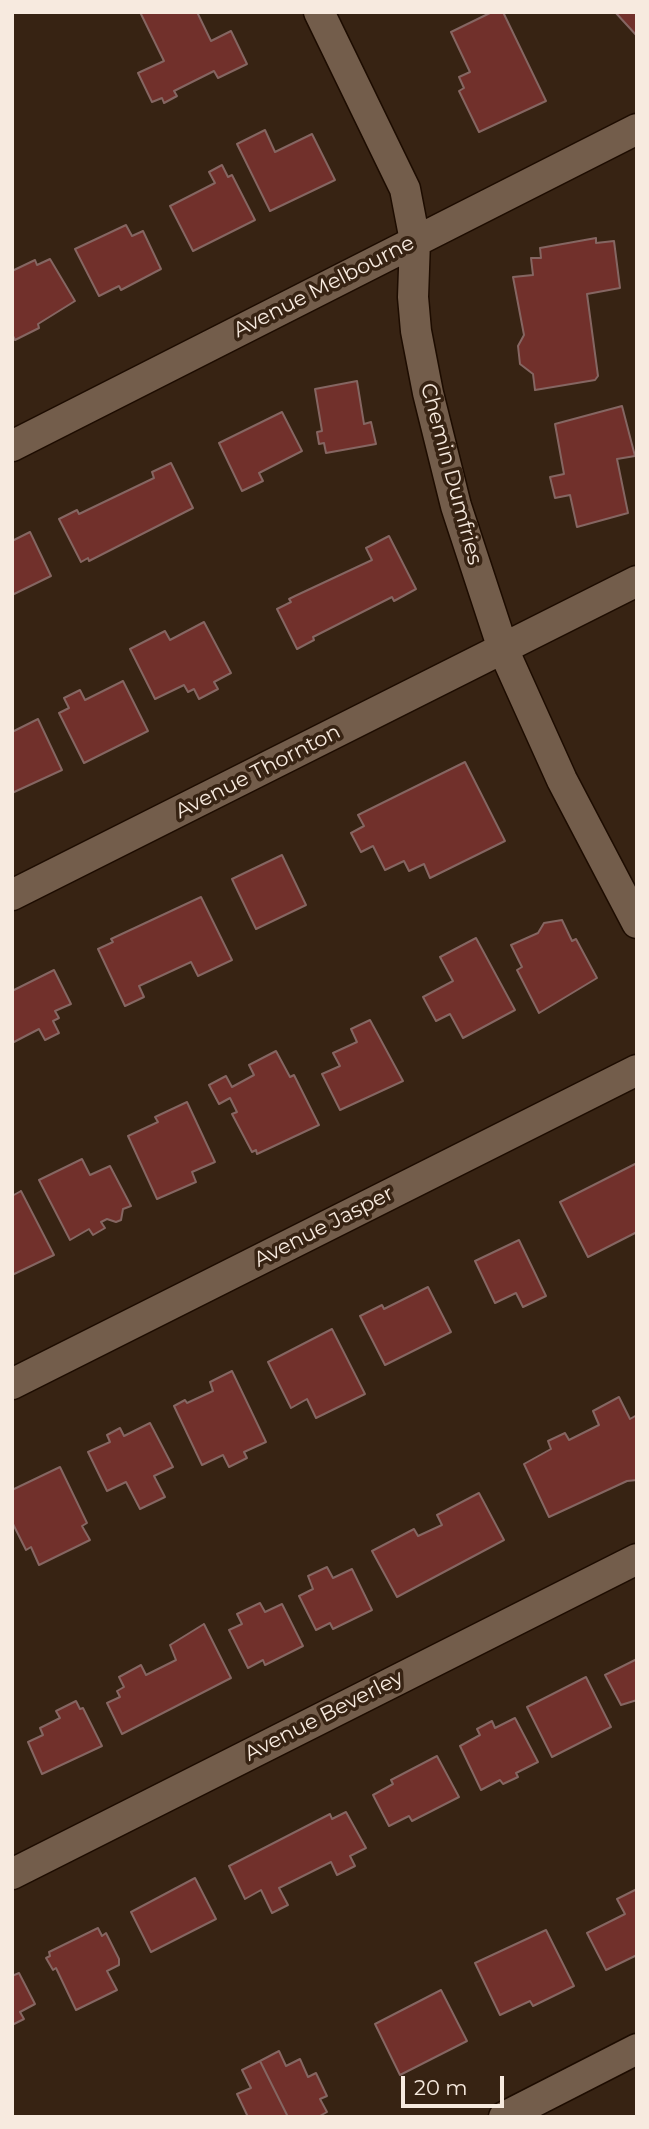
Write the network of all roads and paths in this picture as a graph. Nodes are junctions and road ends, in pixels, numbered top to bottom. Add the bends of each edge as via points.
1 (319, 12) edge
2 (637, 129) edge
3 (415, 241) junction
4 (12, 446) edge
5 (637, 581) edge
6 (503, 649) junction
7 (12, 895) edge
8 (637, 923) edge
9 (637, 1070) edge
10 (12, 1384) edge
11 (637, 1559) edge
12 (12, 1874) edge
13 (637, 2049) edge
14 (504, 2117) edge

1 - 3 street, Chemin Dumfries via 405,189
2 - 3 street, Avenue Melbourne
3 - 4 street, Avenue Melbourne
3 - 6 street, Chemin Dumfries via 415,320 433,416 470,553
5 - 6 street, Avenue Thornton
6 - 7 street, Avenue Thornton
6 - 8 street, Chemin Dumfries via 562,780
9 - 10 street, Avenue Jasper
11 - 12 street, Avenue Beverley
13 - 14 street

